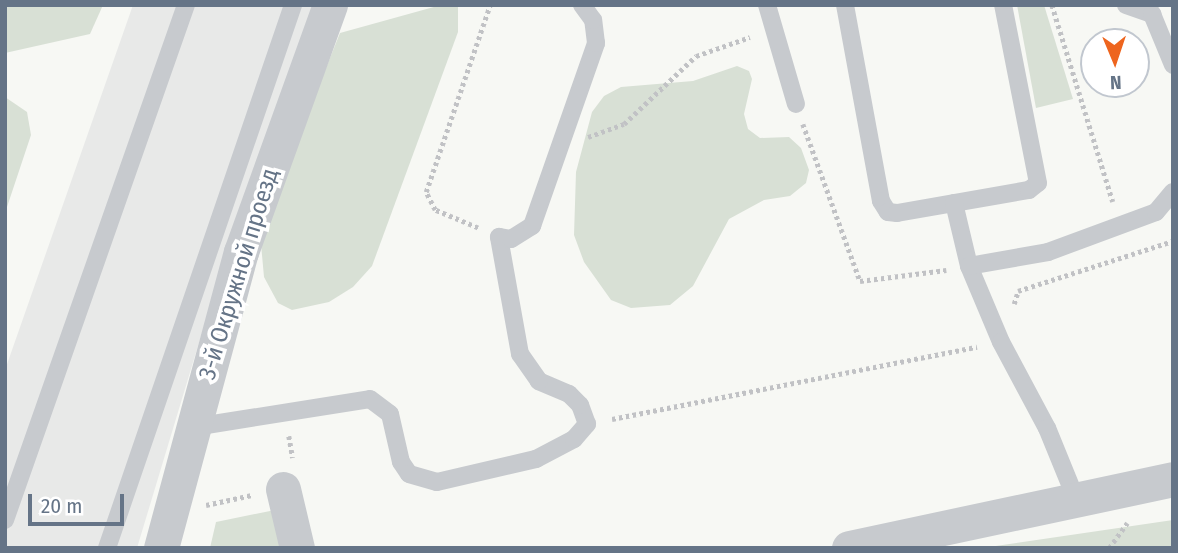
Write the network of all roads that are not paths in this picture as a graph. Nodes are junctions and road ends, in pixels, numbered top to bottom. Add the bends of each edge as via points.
1 (186, 5) edge
2 (293, 5) edge
3 (330, 5) edge
4 (582, 5) edge
5 (767, 5) edge
6 (845, 5) edge
7 (1003, 5) edge
8 (1126, 5) edge
9 (1173, 65) edge
10 (796, 104) road end
11 (1173, 192) edge
12 (954, 203) junction
13 (969, 266) junction
14 (194, 427) junction
15 (1173, 479) edge
16 (283, 489) dead end
17 (1076, 499) junction
18 (5, 520) edge
19 (107, 548) edge
20 (161, 548) edge
21 (297, 548) edge
22 (849, 548) edge

1 - 18 lane
2 - 19 lane
3 - 14 street, 3-й Окружной проезд via 241,252
4 - 14 lane via 593,20 596,43 532,226 511,239 499,237 520,354 527,369 539,381 569,394 587,424 557,452 437,482 410,474 401,462 390,414 370,399
5 - 10 lane
6 - 12 lane via 883,208 897,213
7 - 12 lane via 1038,183 1029,190
8 - 9 lane via 1152,14
11 - 13 lane via 1156,212 1048,252
12 - 13 lane
13 - 17 lane
14 - 20 street, 3-й Окружной проезд
15 - 17 street
16 - 21 street
17 - 22 street

